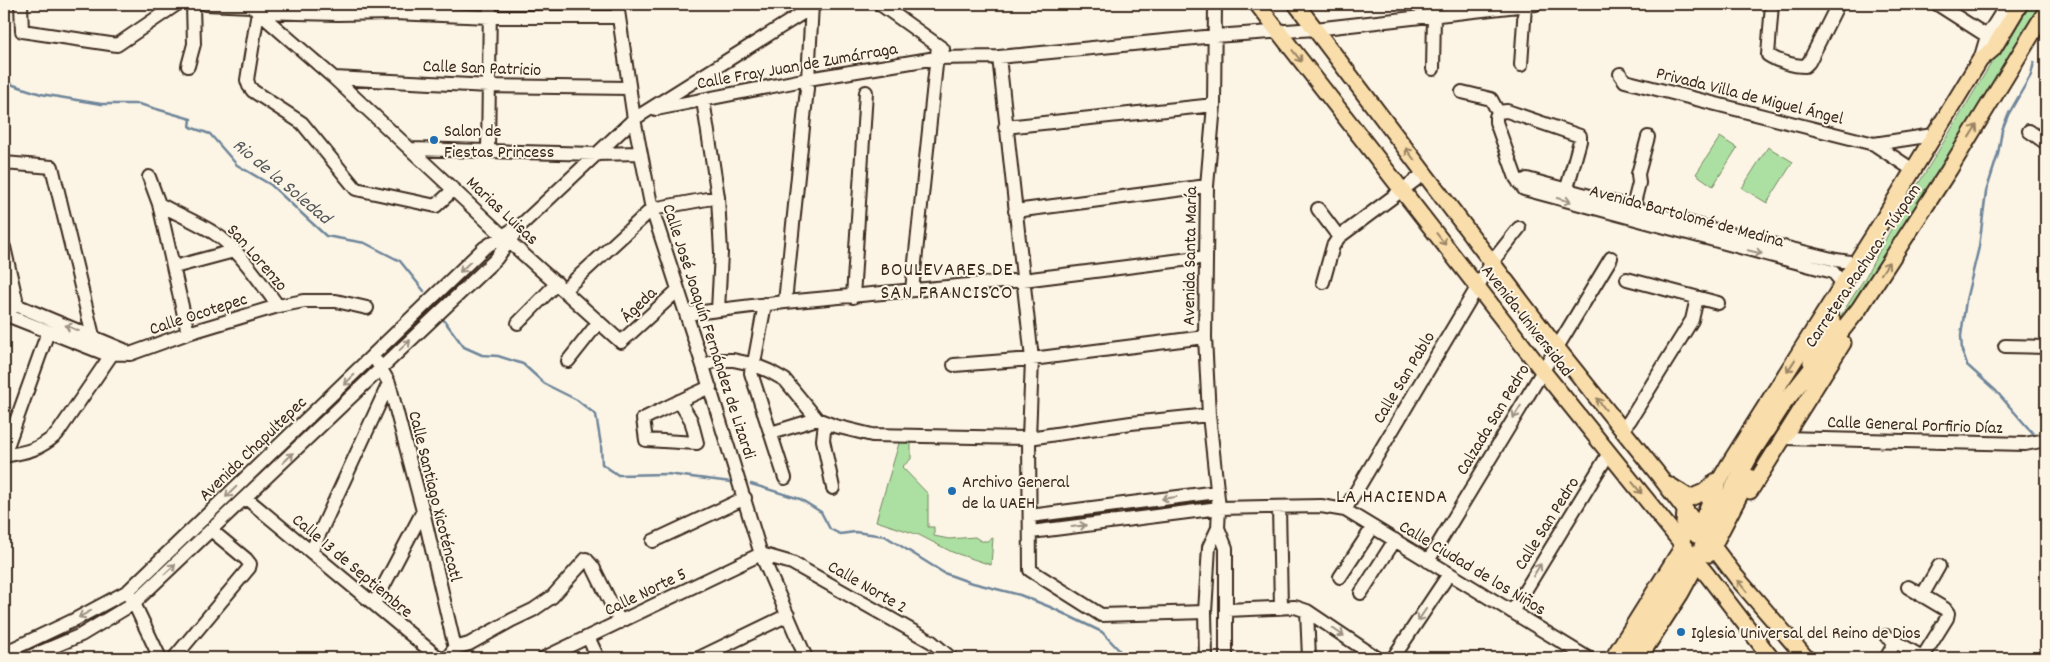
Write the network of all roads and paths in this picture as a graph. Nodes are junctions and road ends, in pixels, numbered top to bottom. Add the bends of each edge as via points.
1 (21, 4) edge
2 (177, 4) edge
3 (193, 4) edge
4 (206, 4) edge
5 (490, 4) edge
6 (617, 4) edge
7 (880, 4) edge
8 (1215, 4) edge
9 (1257, 4) edge
10 (1296, 4) edge
11 (1772, 4) edge
12 (1838, 4) edge
13 (1937, 4) edge
14 (2007, 4) edge
15 (2020, 4) edge
16 (814, 5) edge
17 (1530, 5) edge
18 (252, 7) edge
19 (1469, 8) edge
20 (338, 9) edge
21 (2046, 11) edge
22 (1434, 15) junction
23 (490, 17) junction
24 (619, 17) junction
25 (2046, 22) edge
26 (1315, 29) junction
27 (1278, 32) junction
28 (2034, 33) junction
29 (1215, 36) junction
30 (1987, 36) junction
31 (937, 52) junction
32 (999, 58) junction
33 (1980, 60) junction
34 (1521, 65) dead end
35 (188, 66) dead end
36 (1433, 69) dead end
37 (1620, 74) dead end
38 (334, 78) junction
39 (808, 79) junction
40 (489, 86) junction
41 (629, 88) junction
42 (866, 92) dead end
43 (1462, 92) dead end
44 (703, 100) junction
45 (1214, 105) junction
46 (648, 110) junction
47 (1498, 112) junction
48 (634, 118) junction
49 (1005, 127) junction
50 (2029, 131) dead end
51 (1933, 135) junction
52 (1648, 137) dead end
53 (1904, 140) junction
54 (2046, 143) edge
55 (1874, 144) junction
56 (411, 149) junction
57 (488, 151) junction
58 (640, 153) junction
59 (596, 154) junction
60 (1894, 158) junction
61 (4, 163) edge
62 (1913, 170) junction
63 (1425, 173) junction
64 (149, 177) dead end
65 (1519, 183) junction
66 (1207, 186) junction
67 (1567, 188) junction
68 (454, 189) junction
69 (1403, 190) junction
70 (718, 197) junction
71 (158, 204) junction
72 (1449, 206) junction
73 (1633, 207) junction
74 (1318, 209) dead end
75 (652, 210) junction
76 (1014, 211) junction
77 (1428, 222) junction
78 (1519, 228) dead end
79 (1873, 236) junction
80 (1339, 237) junction
81 (1722, 237) junction
82 (506, 238) junction
83 (4, 247) edge
84 (234, 251) junction
85 (1206, 257) junction
86 (1611, 258) dead end
87 (1492, 262) junction
88 (1857, 263) junction
89 (174, 267) junction
90 (1627, 279) dead end
91 (1023, 280) junction
92 (1323, 282) dead end
93 (1843, 284) junction
94 (1478, 286) junction
95 (560, 287) junction
96 (678, 290) junction
97 (912, 290) junction
98 (853, 297) junction
99 (1697, 298) junction
100 (785, 302) junction
101 (1718, 303) dead end
102 (765, 304) junction
103 (278, 306) junction
104 (367, 308) dead end
105 (1859, 308) junction
106 (7, 309) edge
107 (718, 310) junction
108 (686, 314) junction
109 (518, 323) dead end
110 (598, 323) junction
111 (48, 332) junction
112 (188, 333) junction
113 (93, 336) junction
114 (1205, 337) junction
115 (621, 342) joint
116 (1556, 346) junction
117 (2005, 346) dead end
118 (2046, 347) edge
119 (115, 350) junction
120 (373, 356) junction
121 (1032, 359) junction
122 (568, 361) dead end
123 (752, 364) junction
124 (954, 365) dead end
125 (703, 366) junction
126 (381, 368) junction
127 (1542, 370) junction
128 (1802, 382) junction
129 (389, 383) junction
130 (710, 388) junction
131 (679, 400) junction
132 (1209, 415) junction
133 (821, 420) junction
134 (1622, 430) junction
135 (771, 433) junction
136 (1029, 438) junction
137 (1783, 438) junction
138 (2046, 440) edge
139 (1609, 453) junction
140 (4, 456) edge
141 (1657, 473) junction
142 (1723, 475) junction
143 (785, 478) dead end
144 (833, 488) dead end
145 (1217, 492) junction
146 (246, 498) junction
147 (744, 498) junction
148 (1279, 507) junction
149 (1219, 508) junction
150 (1345, 510) junction
151 (1684, 510) junction
152 (423, 511) junction
153 (1030, 516) junction
154 (1665, 522) junction
155 (1373, 527) junction
156 (1218, 528) junction
157 (211, 530) junction
158 (1031, 532) junction
159 (1395, 540) junction
160 (653, 542) dead end
161 (1695, 543) junction
162 (311, 552) junction
163 (761, 554) junction
164 (1428, 560) junction
165 (1727, 565) junction
166 (1939, 566) dead end
167 (1448, 574) junction
168 (1340, 577) dead end
169 (1710, 578) junction
170 (1908, 587) dead end
171 (128, 591) junction
172 (1361, 593) dead end
173 (1681, 593) junction
174 (1722, 593) junction
175 (1922, 596) junction
176 (134, 603) junction
177 (374, 604) junction
178 (1281, 608) junction
179 (1227, 610) junction
180 (1307, 611) junction
181 (1205, 612) junction
182 (1512, 612) junction
183 (788, 615) junction
184 (620, 622) junction
185 (588, 637) junction
186 (4, 653) edge
187 (451, 653) edge
188 (156, 657) edge
189 (27, 658) edge
190 (174, 658) edge
191 (439, 658) edge
192 (544, 658) edge
193 (598, 658) edge
194 (700, 658) edge
195 (806, 658) edge
196 (951, 658) edge
197 (1206, 658) edge
198 (1226, 658) edge
199 (1309, 658) edge
200 (1377, 658) edge
201 (1393, 658) edge
202 (1588, 658) edge
203 (1605, 658) edge
204 (1614, 658) edge
205 (1628, 658) edge
206 (1639, 658) edge
207 (1771, 658) edge
208 (1806, 658) edge
209 (1886, 658) edge

1 - 2 street via 22,31 117,45
3 - 35 street via 194,44
4 - 18 street
5 - 23 street
6 - 24 street, Calle José Joaquín Fernández de Lizardi
7 - 31 street
8 - 29 street, Avenida Santa María
9 - 27 main road, Avenida Universidad
10 - 26 main road, Avenida Universidad
11 - 12 street via 1768,55 1804,66
13 - 30 street
14 - 30 street, Carretera Pachuca - Túxpam
15 - 33 main road, Carretera Pachuca - Túxpam via 1993,49
16 - 39 street
16 - 46 street
17 - 19 street, Calle Fray Juan de Zumárraga
17 - 34 street
18 - 20 street
18 - 38 street, Marias Luisas
18 - 68 street via 249,86 302,123 356,189 436,206
19 - 22 street, Calle Fray Juan de Zumárraga
20 - 23 street
21 - 28 main road, Carretera Pachuca - Túxpam
22 - 26 street, Calle Fray Juan de Zumárraga
22 - 36 street
23 - 24 street
23 - 40 street
24 - 41 street, Calle José Joaquín Fernández de Lizardi
25 - 28 street
26 - 27 street, Calle Fray Juan de Zumárraga
63 -> 26 main road, Avenida Universidad
27 - 29 street, Calle Fray Juan de Zumárraga
27 -> 69 main road, Avenida Universidad
105 -> 28 main road, Carretera Pachuca - Túxpam
29 - 32 street, Calle Fray Juan de Zumárraga
29 - 45 street, Avenida Santa María
30 - 33 street, Carretera Pachuca - Túxpam
31 - 32 street, Calle Fray Juan de Zumárraga via 953,57
31 - 39 street, Calle Fray Juan de Zumárraga
31 - 97 street
32 - 49 street
33 - 51 main road, Carretera Pachuca - Túxpam
37 - 55 street, Privada Villa de Miguel Ángel via 1625,81
38 - 40 street, Calle San Patricio
38 - 56 street, Marias Luisas
39 - 44 street, Calle Fray Juan de Zumárraga
39 - 100 street
40 - 41 street, Calle San Patricio
40 - 57 street
41 - 48 street, Calle José Joaquín Fernández de Lizardi
42 - 98 street
43 - 47 street via 1491,99
44 - 46 street, Calle Fray Juan de Zumárraga
44 - 70 street
45 - 49 street
45 - 66 street, Avenida Santa María
46 - 48 street
47 - 65 street via 1496,122
47 - 67 street, Avenida Bartolomé de Medina via 1507,111 1580,136
48 - 58 street, Calle José Joaquín Fernández de Lizardi
48 - 59 street
49 - 76 street
50 - 54 street
51 - 53 street, Privada Villa de Miguel Ángel
51 - 62 main road, Carretera Pachuca - Túxpam
52 - 73 street
53 - 55 street, Privada Villa de Miguel Ángel
53 - 60 street
55 - 60 street, Privada Villa de Miguel Ángel
56 - 57 street
56 - 68 street, Marias Luisas
57 - 59 street
58 - 59 street
58 - 75 street, Calle José Joaquín Fernández de Lizardi
59 - 82 street
60 - 62 street, Privada Villa de Miguel Ángel
61 - 113 street via 52,166
62 - 79 main road, Carretera Pachuca - Túxpam
63 - 69 street
63 - 72 main road, Avenida Universidad
64 - 71 street
65 - 67 street, Avenida Bartolomé de Medina via 1527,179
65 -> 81 street, Avenida Bartolomé de Medina via 1524,189
66 - 76 street
66 - 85 street, Avenida Santa María
67 - 73 street, Avenida Bartolomé de Medina
68 - 82 street, Marias Luisas
69 - 77 main road, Avenida Universidad
69 - 80 street
70 - 75 street
70 - 107 street via 721,253
71 - 84 street, San Lorenzo via 215,233
71 - 89 street
72 - 77 main road
72 - 87 main road, Avenida Universidad
73 - 81 street, Avenida Bartolomé de Medina
74 - 80 street
75 - 95 street
75 - 96 street, Calle José Joaquín Fernández de Lizardi
76 - 91 street
77 -> 94 main road, Avenida Universidad
78 - 87 street, Calle San Pablo
79 - 88 main road, Carretera Pachuca - Túxpam
79 - 128 main road via 1858,278 1822,336
80 - 92 street via 1333,246
81 - 88 street, Avenida Bartolomé de Medina
81 -> 93 street, Avenida Bartolomé de Medina via 1833,272
82 - 95 street, Marias Luisas
82 -> 120 street, Avenida Chapultepec via 484,248
126 -> 82 street, Avenida Chapultepec via 496,259
83 - 106 street via 16,300
84 - 89 street
84 - 103 street, San Lorenzo
85 - 91 street
85 - 114 street, Avenida Santa María
86 - 116 street, Calzada San Pedro
87 - 94 street, Calle San Pablo
87 - 116 main road, Avenida Universidad
88 - 93 main road, Carretera Pachuca - Túxpam
89 - 112 street
90 - 99 street
91 - 97 street
91 - 121 street
93 -> 142 main road, Carretera Pachuca - Túxpam
94 - 127 main road, Avenida Universidad
94 - 150 street, Calle San Pablo
95 - 109 street
95 - 110 street, Marias Luisas
96 - 108 street, Calle José Joaquín Fernández de Lizardi
96 - 115 street, Ágeda
97 - 98 street
98 - 100 street
99 - 101 street
99 - 134 street via 1692,320
100 - 102 street
102 - 107 street
102 - 123 street
103 - 104 street, Calle Ocotepec via 304,301 336,301
103 - 112 street, Calle Ocotepec
105 - 128 main road, Carretera Pachuca - Túxpam
105 - 137 main road via 1850,332
106 - 111 street
113 -> 106 street
107 - 108 street
108 - 125 street, Calle José Joaquín Fernández de Lizardi
110 - 115 street, Marias Luisas
110 - 122 street
111 - 119 street via 103,354
111 - 140 street
112 - 119 street, Calle Ocotepec via 130,354
113 - 119 street
114 - 121 street
114 - 132 street, Avenida Santa María
116 - 127 street, Calzada San Pedro
134 -> 116 main road, Avenida Universidad
117 - 118 street
119 - 140 street via 56,434 29,452
120 - 126 street, Calle Santiago Xicoténcatl
120 -> 171 street, Avenida Chapultepec
121 - 124 street
121 - 136 street
123 - 125 street via 717,360
123 - 133 street via 785,380
123 - 135 street via 751,373
125 - 130 street, Calle José Joaquín Fernández de Lizardi
126 - 129 street, Calle Santiago Xicoténcatl
146 -> 126 street, Avenida Chapultepec
127 - 139 main road, Avenida Universidad
127 -> 164 street, Calzada San Pedro
128 - 161 main road, Carretera Pachuca - Túxpam via 1785,402
129 - 152 street, Calle Santiago Xicoténcatl
129 - 162 street
130 - 131 street
130 - 147 street, Calle José Joaquín Fernández de Lizardi
131 - 131 street via 643,419 646,440 698,443 691,420
132 - 136 street
132 - 145 street, Avenida Santa María
133 - 135 street
133 - 136 street via 872,435
133 - 144 street
134 - 141 main road, Avenida Universidad
135 - 143 street
136 - 153 street
137 - 138 street, Calle General Porfirio Díaz via 2025,444
137 - 165 main road via 1733,521
139 -> 154 main road, Avenida Universidad
182 -> 139 street, Calle San Pedro
141 - 142 main road via 1690,498 1704,492
141 - 151 main road, Avenida Universidad
142 - 161 main road, Carretera Pachuca - Túxpam
145 - 149 street, Avenida Santa María
145 -> 153 street
146 - 157 street, Avenida Chapultepec
146 - 162 street, Calle 13 de Septiembre
147 - 160 street
147 - 163 street, Calle José Joaquín Fernández de Lizardi
148 - 149 street, Calle Ciudad de los Niños
148 - 150 street, Calle Ciudad de los Niños via 1321,506
148 - 178 street
149 - 156 street, Avenida Santa María
158 -> 149 street, Calle Ciudad de los Niños
150 - 155 street, Calle Ciudad de los Niños
151 - 154 main road via 1676,522
151 - 161 main road
152 - 177 street
152 - 187 street, Calle Santiago Xicoténcatl
153 - 158 street
154 - 161 main road
155 - 159 street, Calle Ciudad de los Niños
155 - 168 street
156 - 179 street via 1226,548
156 - 181 street via 1209,547
176 -> 157 street, Avenida Chapultepec
157 - 190 street via 246,559 249,568
158 - 181 street via 1030,570 1101,615
159 - 164 street, Calle Ciudad de los Niños
159 - 172 street
161 - 165 main road
161 - 169 main road
161 - 173 main road via 1694,569
161 - 203 main road
161 - 204 main road via 1680,551
161 - 205 main road via 1687,563
162 - 177 street, Calle 13 de Septiembre
163 - 183 street, Calle José Joaquín Fernández de Lizardi
163 - 184 street, Calle Norte 5
163 - 196 street, Calle Norte 2 via 792,563 932,642
164 - 167 street, Calle Ciudad de los Niños
165 - 169 main road via 1718,568
208 -> 165 main road via 1758,606
166 - 175 street
167 - 182 street, Calle Ciudad de los Niños
167 -> 201 street
169 - 174 main road
170 - 175 street
171 - 176 street
171 -> 186 street, Avenida Chapultepec
173 - 174 main road via 1699,584
173 - 206 main road
174 - 207 main road
175 - 209 street via 1944,609 1947,618 1924,656 1891,638
176 - 188 street
176 - 189 street, Avenida Chapultepec via 81,635
177 - 191 street, Calle 13 de Septiembre
178 - 179 street
178 - 180 street via 1296,607
179 - 198 street
180 - 199 street
180 -> 200 street
181 - 197 street
182 - 202 street, Calle Ciudad de los Niños
183 - 194 street
183 - 195 street, Calle José Joaquín Fernández de Lizardi
184 - 185 street, Calle Norte 5
184 - 187 street via 586,559 552,596 534,610
185 - 192 street, Calle Norte 5
185 - 193 street

